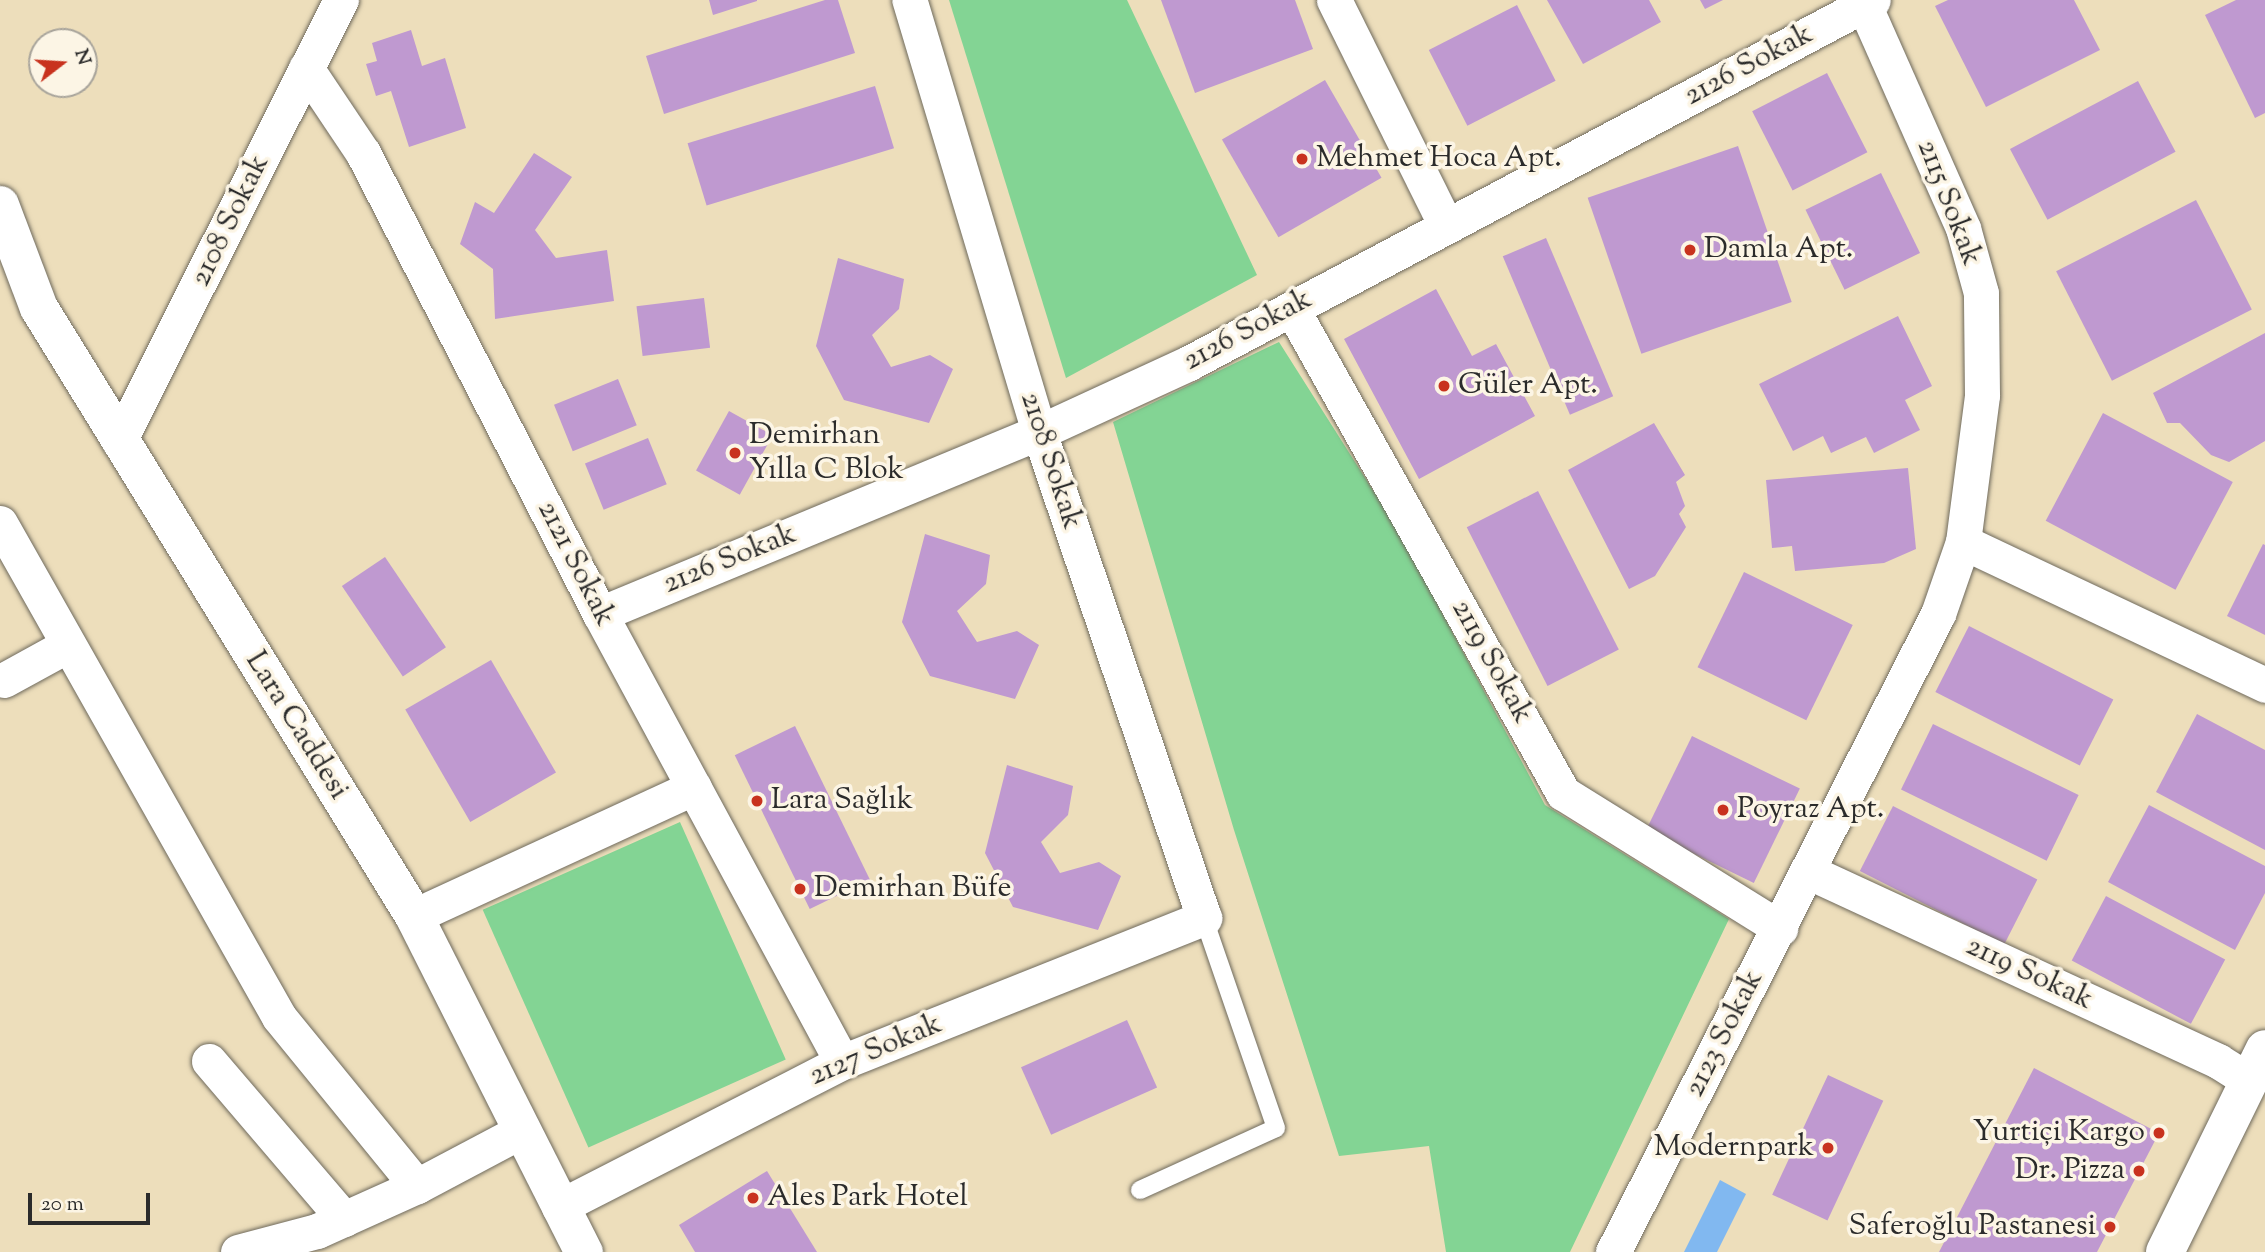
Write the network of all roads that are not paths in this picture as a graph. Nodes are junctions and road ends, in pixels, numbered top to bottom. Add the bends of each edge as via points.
1 (341, 0) edge
2 (909, 0) edge
3 (1334, 0) edge
4 (1867, 2) edge
5 (306, 68) junction
6 (0, 205) edge
7 (1446, 226) junction
8 (1292, 309) junction
9 (1039, 432) junction
10 (119, 441) junction
11 (0, 523) edge
12 (1963, 542) junction
13 (600, 614) junction
14 (68, 645) junction
15 (4, 680) dead end
16 (2265, 685) edge
17 (694, 787) junction
18 (1807, 871) junction
19 (1202, 914) junction
20 (414, 916) junction
21 (1780, 928) junction
22 (209, 1061) dead end
23 (842, 1062) junction
24 (2257, 1065) edge
25 (521, 1131) junction
26 (417, 1186) junction
27 (1139, 1190) dead end
28 (559, 1207) junction
29 (344, 1219) junction
30 (238, 1252) edge
31 (584, 1252) edge
32 (1613, 1252) edge
33 (2165, 1252) edge

1 - 5 street, 2108 Sokak
2 - 9 street, 2108 Sokak
3 - 7 street
4 - 7 street, 2126 Sokak
4 - 12 street, 2115 Sokak via 1963,228 1981,293 1982,395
5 - 10 street, 2108 Sokak
5 - 13 street, 2121 Sokak via 363,153
6 - 10 street, Lara Caddesi via 40,308
7 - 8 street, 2126 Sokak
8 - 9 street, 2126 Sokak via 1189,363
8 - 21 street, 2119 Sokak via 1563,793
9 - 13 street, 2126 Sokak
9 - 19 street, 2108 Sokak
10 - 20 street, Lara Caddesi
11 - 14 street
12 - 16 street
12 - 18 street, 2115 Sokak via 1938,614
13 - 17 street, 2121 Sokak
14 - 15 street
14 - 26 street via 279,1017
17 - 20 street
17 - 23 street, 2121 Sokak
18 - 21 street, 2115 Sokak
18 - 24 street, 2119 Sokak via 2218,1061
19 - 23 street, 2127 Sokak
19 - 27 lane via 1276,1128
20 - 25 street, Lara Caddesi
21 - 32 street, 2123 Sokak
22 - 29 street
23 - 28 street, 2127 Sokak
24 - 33 street
25 - 26 street
25 - 28 street, Lara Caddesi
26 - 29 street
28 - 31 street, Lara Caddesi
29 - 30 street

